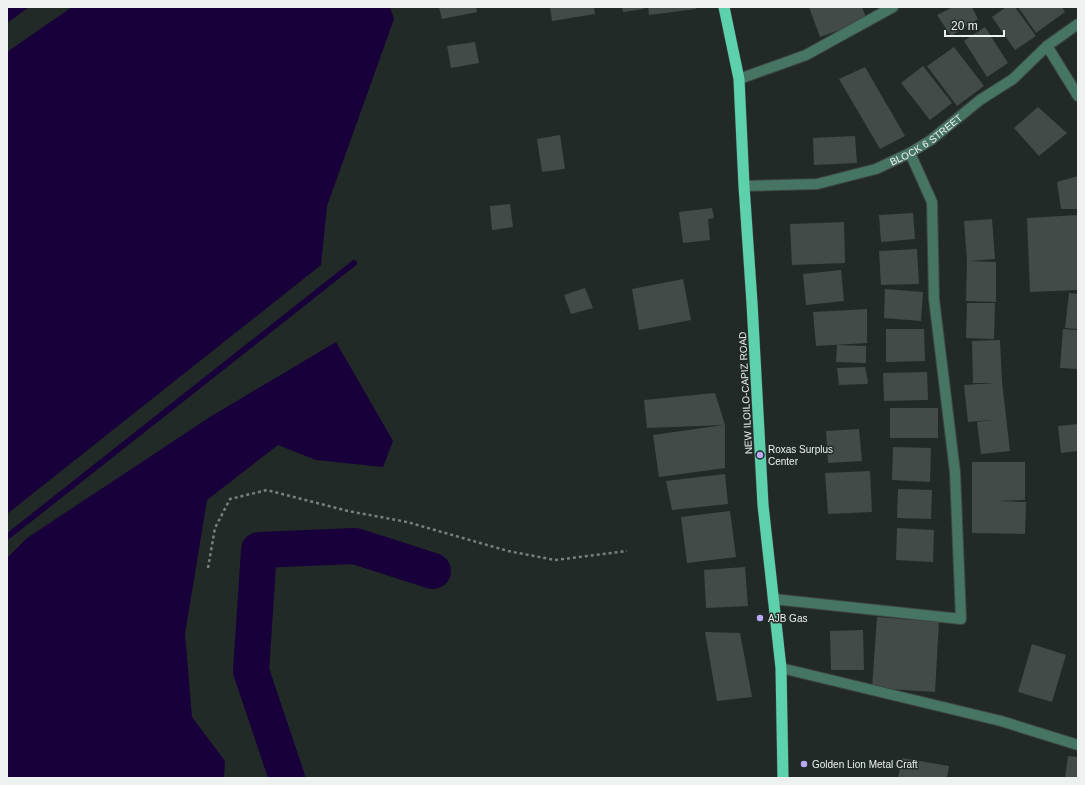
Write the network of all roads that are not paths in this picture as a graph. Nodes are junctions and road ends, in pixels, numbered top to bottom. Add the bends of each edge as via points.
1 (724, 7) edge
2 (893, 7) edge
3 (1078, 24) edge
4 (1047, 46) junction
5 (739, 79) junction
6 (1078, 96) edge
7 (910, 153) junction
8 (744, 186) junction
9 (773, 599) junction
10 (781, 668) junction
11 (1078, 745) edge
12 (784, 778) edge

1 - 5 highway, NEW ILOILO-CAPIZ ROAD
2 - 5 street via 806,55
3 - 4 street, BLOCK 6 STREET
4 - 6 street
4 - 7 street, BLOCK 6 STREET via 1012,78
5 - 8 highway, NEW ILOILO-CAPIZ ROAD
7 - 8 street, BLOCK 6 STREET via 876,169 817,184
7 - 9 street via 932,202 934,299 955,472 961,619
8 - 9 highway, NEW ILOILO-CAPIZ ROAD via 763,505
9 - 10 highway, NEW ILOILO-CAPIZ ROAD
10 - 11 street via 1001,722
10 - 12 highway, NEW ILOILO-CAPIZ ROAD

